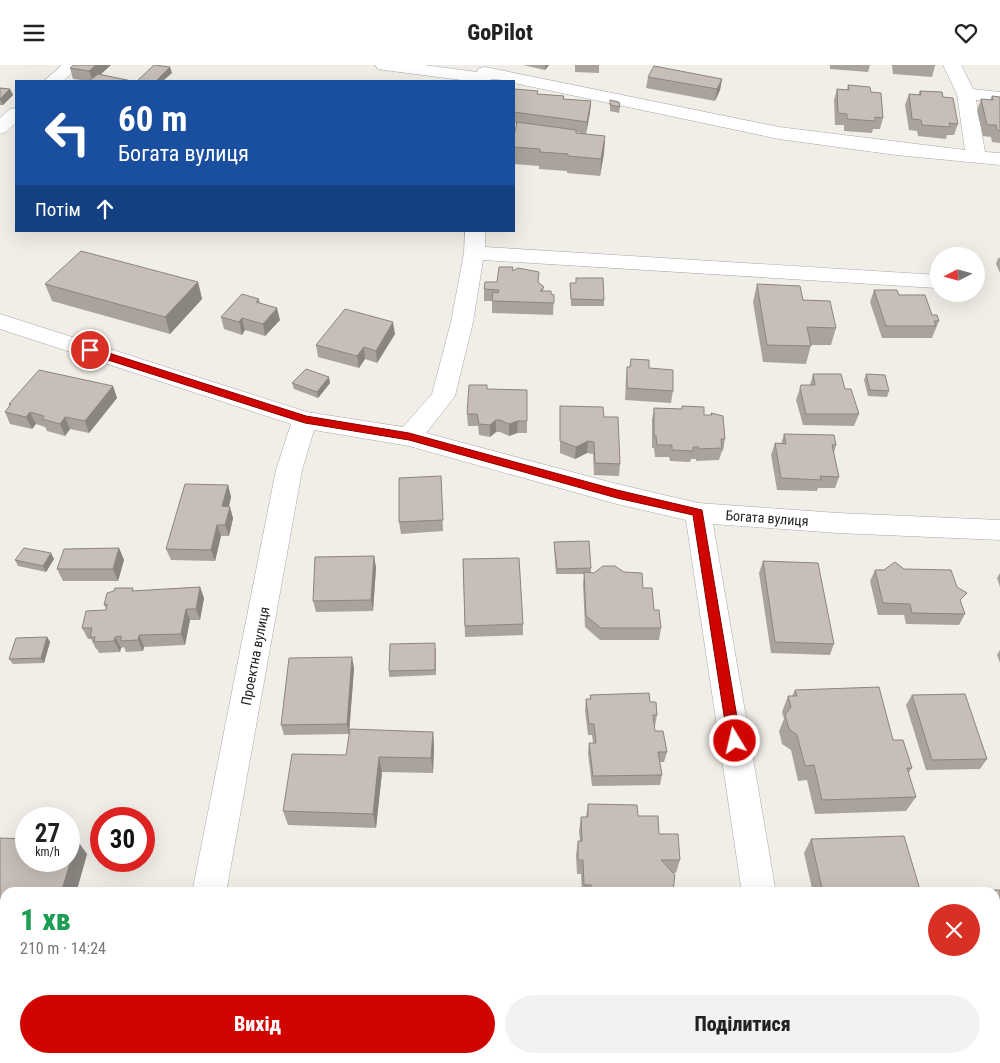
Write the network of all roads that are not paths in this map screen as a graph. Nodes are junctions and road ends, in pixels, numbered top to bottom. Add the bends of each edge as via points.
1 (72, 65) edge
2 (384, 65) edge
3 (952, 65) edge
4 (485, 74) edge
5 (54, 80) edge
6 (515, 80) edge
7 (515, 80) edge
8 (966, 94) junction
9 (1000, 97) edge
10 (15, 114) edge
11 (0, 128) edge
12 (976, 157) junction
13 (1000, 159) edge
14 (474, 242) edge
15 (930, 280) edge
16 (0, 321) edge
17 (305, 420) junction
18 (409, 437) junction
19 (698, 513) junction
20 (1000, 529) edge
21 (210, 887) edge
22 (758, 887) edge

1 - 5 street
2 - 4 street
3 - 8 street
4 - 7 street
6 - 12 street via 787,135
8 - 9 street
8 - 12 street
10 - 11 street
12 - 13 street
14 - 15 street
14 - 18 street via 462,321 443,396
16 - 17 street, Богата вулиця
17 - 18 street, Богата вулиця
17 - 21 street, Проектна вулиця via 289,470
18 - 19 street, Богата вулиця
19 - 20 street, Богата вулиця via 838,523
19 - 22 street

